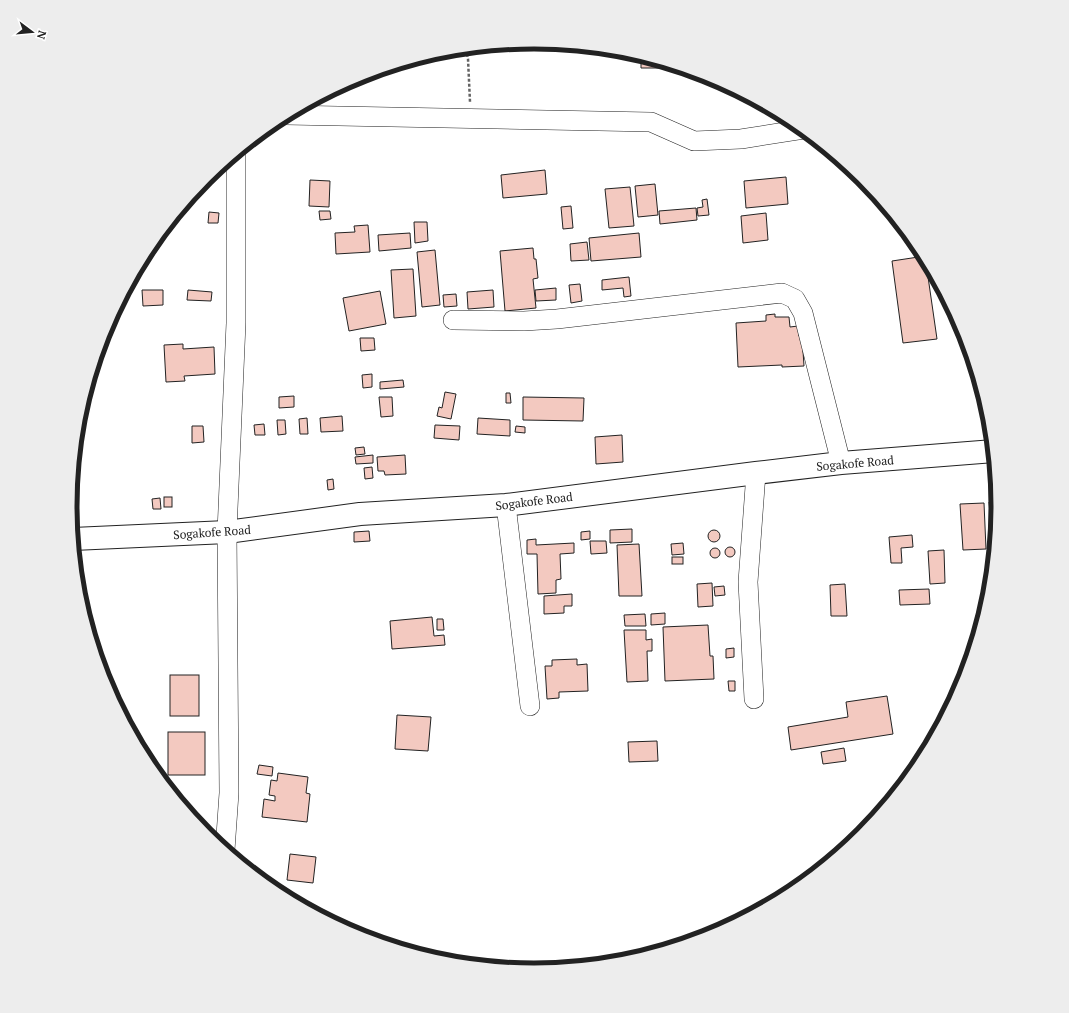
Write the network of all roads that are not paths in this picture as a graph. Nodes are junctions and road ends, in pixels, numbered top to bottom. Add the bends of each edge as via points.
1 (298, 115) edge
2 (793, 129) edge
3 (236, 161) edge
4 (453, 320) dead end
5 (988, 451) edge
6 (841, 463) junction
7 (756, 473) junction
8 (506, 505) junction
9 (228, 532) junction
10 (78, 539) edge
11 (754, 699) dead end
12 (530, 706) dead end
13 (225, 842) edge

1 - 2 street via 651,122 694,141 741,139
3 - 9 street via 236,323
4 - 6 street via 557,319 782,293 795,299 803,313
5 - 6 main road, Sogakofe Road
6 - 7 main road, Sogakofe Road
7 - 8 main road, Sogakofe Road
7 - 11 street via 748,582
8 - 9 main road, Sogakofe Road via 360,514
8 - 12 street
9 - 10 main road, Sogakofe Road
9 - 13 street via 229,793

